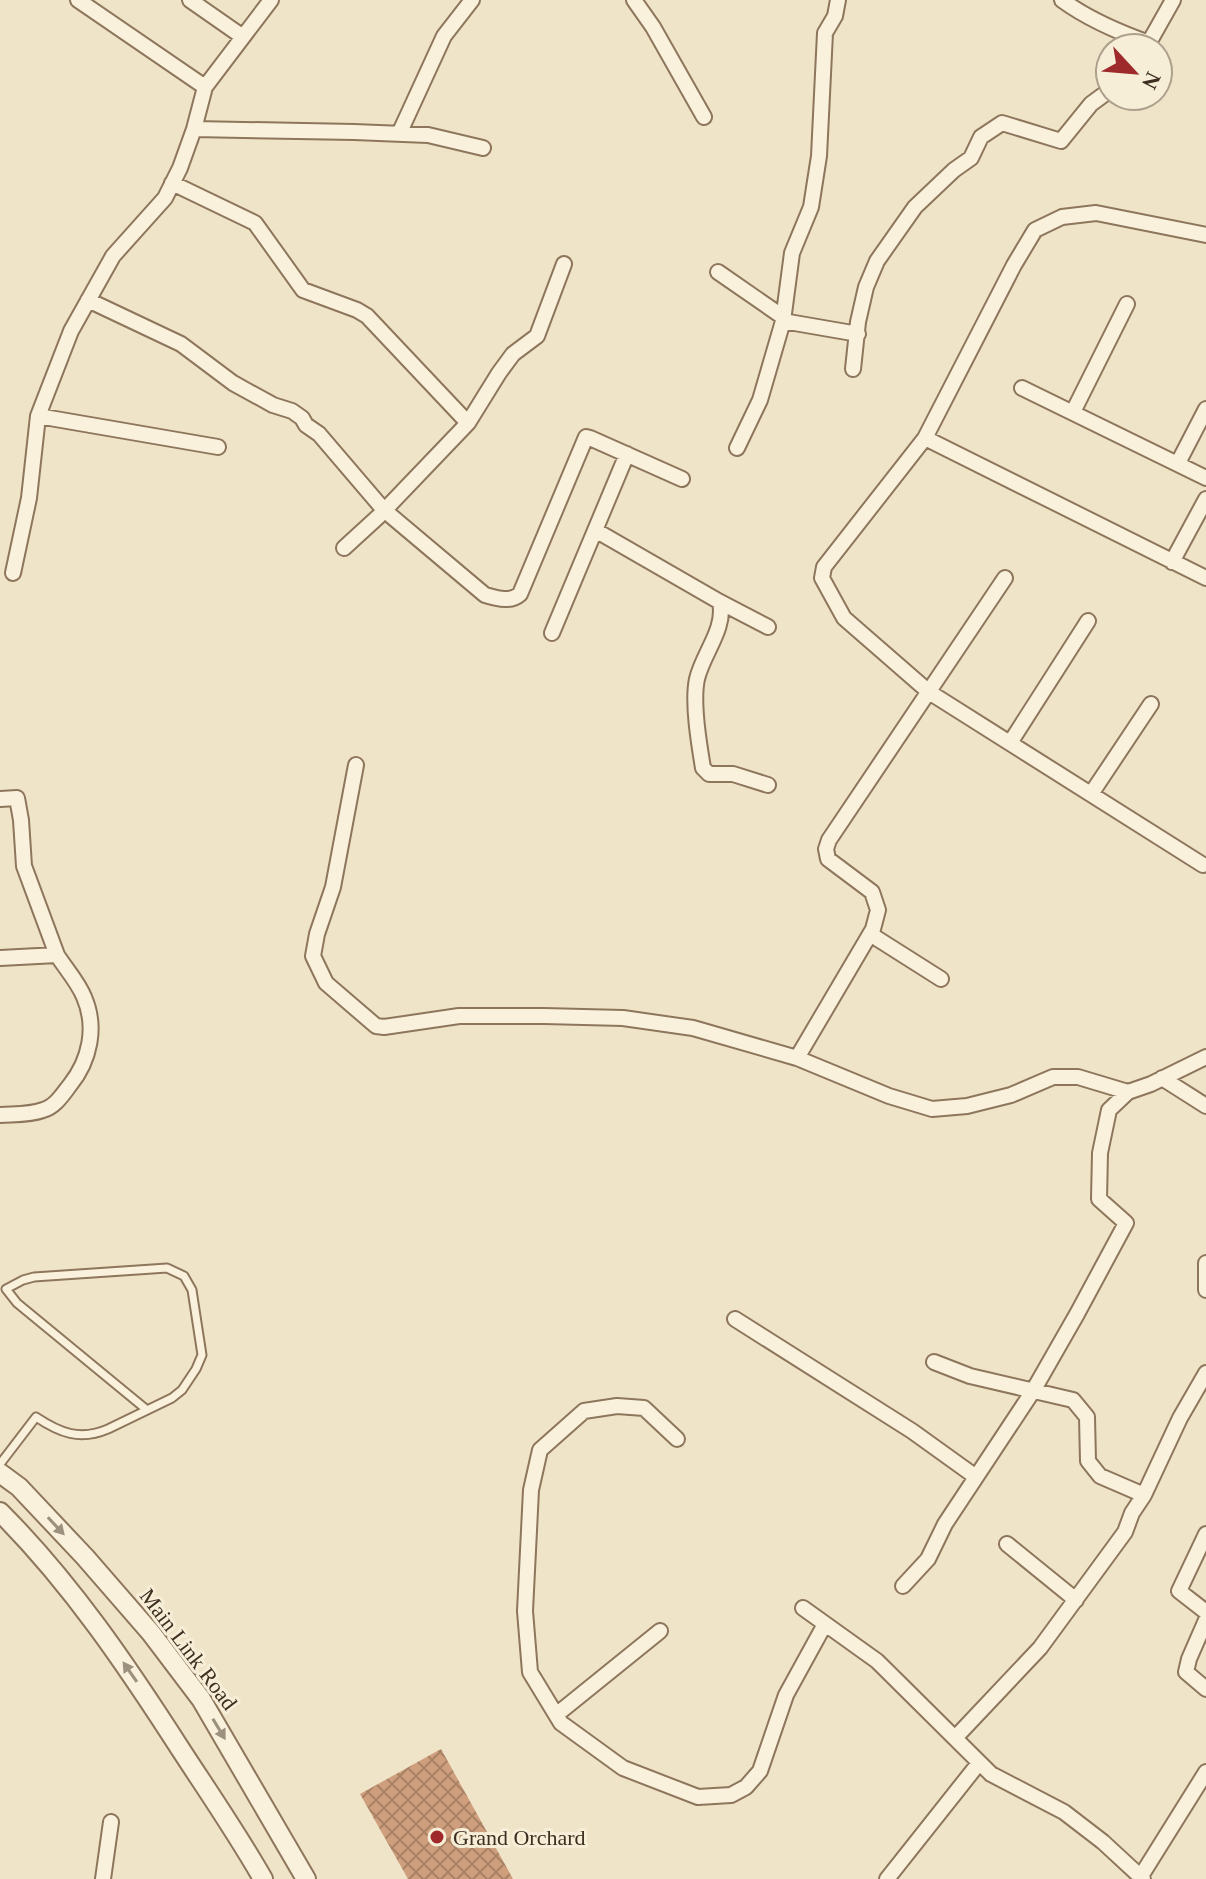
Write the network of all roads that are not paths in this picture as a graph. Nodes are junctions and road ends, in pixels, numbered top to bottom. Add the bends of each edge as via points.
1 (78, 0) edge
2 (190, 0) edge
3 (271, 0) edge
4 (472, 0) edge
5 (634, 0) edge
6 (838, 0) edge
7 (1062, 0) edge
8 (1173, 0) edge
9 (1119, 32) edge
10 (1156, 32) edge
11 (243, 37) junction
12 (205, 87) junction
13 (1094, 102) edge
14 (704, 117) dead end
15 (194, 129) junction
16 (399, 134) junction
17 (483, 148) dead end
18 (172, 183) junction
19 (1206, 235) edge
20 (564, 264) dead end
21 (718, 272) dead end
22 (88, 300) junction
23 (1127, 304) dead end
24 (783, 319) junction
25 (858, 334) junction
26 (853, 369) dead end
27 (1022, 388) dead end
28 (1206, 409) edge
29 (1073, 412) junction
30 (38, 416) junction
31 (468, 423) junction
32 (925, 438) junction
33 (218, 447) dead end
34 (737, 448) dead end
35 (627, 454) junction
36 (1178, 463) junction
37 (1206, 478) edge
38 (682, 479) dead end
39 (1206, 499) edge
40 (384, 510) junction
41 (595, 530) junction
42 (344, 548) dead end
43 (1172, 562) junction
44 (13, 573) dead end
45 (1005, 578) dead end
46 (1206, 578) edge
47 (720, 602) junction
48 (1088, 621) dead end
49 (768, 627) dead end
50 (552, 633) dead end
51 (929, 692) junction
52 (1151, 704) dead end
53 (1010, 743) junction
54 (356, 765) dead end
55 (768, 785) dead end
56 (1091, 794) junction
57 (0, 799) edge
58 (1203, 865) dead end
59 (870, 934) junction
60 (57, 955) junction
61 (0, 958) edge
62 (941, 979) dead end
63 (1206, 1057) edge
64 (797, 1058) junction
65 (1162, 1078) junction
66 (1128, 1092) junction
67 (1206, 1106) edge
68 (0, 1115) edge
69 (1206, 1263) edge
70 (1206, 1290) edge
71 (735, 1319) dead end
72 (934, 1362) dead end
73 (1206, 1373) edge
74 (1033, 1391) junction
75 (147, 1410) junction
76 (677, 1439) dead end
77 (0, 1464) edge
78 (0, 1473) edge
79 (976, 1477) junction
80 (1144, 1495) junction
81 (0, 1512) edge
82 (1206, 1534) edge
83 (1007, 1544) dead end
84 (903, 1586) dead end
85 (1076, 1600) junction
86 (803, 1608) dead end
87 (1206, 1612) edge
88 (1206, 1620) edge
89 (825, 1624) junction
90 (660, 1631) dead end
91 (1206, 1689) edge
92 (556, 1715) junction
93 (955, 1738) junction
94 (979, 1763) junction
95 (1206, 1772) edge
96 (111, 1822) dead end
97 (1142, 1878) edge
98 (103, 1879) edge
99 (263, 1879) edge
100 (306, 1879) edge
101 (887, 1879) edge

1 - 12 street
2 - 11 street
3 - 11 street
4 - 16 street via 444,36
5 - 14 street
6 - 24 street via 825,33 811,207 792,253
7 - 9 street
8 - 10 street
11 - 12 street
12 - 15 street
13 - 25 street via 1061,141 1002,123 981,137 971,158 915,207 877,261 866,287
15 - 16 street
15 - 18 street
16 - 17 street
18 - 22 street via 113,256
18 - 31 street via 255,223 303,290 367,316
19 - 32 street via 1096,213 1062,217 1035,230
20 - 31 street via 537,336 513,354
21 - 24 street
22 - 30 street
22 - 40 street via 181,344 233,383 302,418
23 - 29 street
24 - 25 street
24 - 34 street via 760,400
25 - 26 street
27 - 29 street
28 - 36 street
29 - 36 street
30 - 33 street
30 - 44 street via 29,498
31 - 40 street
32 - 43 street
32 - 51 street via 824,567 822,578 844,618
35 - 38 street
35 - 40 street via 586,437 515,599 485,595
35 - 41 street
36 - 37 street
39 - 43 street
40 - 42 street
41 - 47 street
41 - 50 street
43 - 46 street
45 - 51 street
47 - 49 street
47 - 55 street via 719,626 696,684 703,768 709,774 733,774
48 - 53 street
51 - 53 street
51 - 59 street via 826,849 828,859 872,892 878,910
52 - 56 street
53 - 56 street
54 - 64 street via 333,887 313,956 326,983 376,1026 459,1016 623,1018 693,1028
56 - 58 street
57 - 60 street via 17,798 24,866
59 - 62 street
59 - 64 street
60 - 61 street
60 - 68 street via 91,1020 84,1064 52,1106
63 - 65 street
64 - 66 street via 932,1109 1011,1095 1053,1077 1078,1077
65 - 66 street
65 - 67 street
66 - 74 street via 1109,1110 1100,1153 1099,1199 1126,1223
69 - 70 street
71 - 79 street
72 - 74 street
73 - 80 street
74 - 79 street
74 - 80 street via 1073,1400 1087,1417 1088,1461 1100,1476
75 - 75 lane via 182,1390 202,1355 192,1290 184,1276 167,1268 48,1275 6,1289
75 - 77 lane via 85,1437 36,1417
76 - 92 street via 644,1408 617,1406 584,1411 540,1450 531,1490 525,1611 530,1672
78 -> 100 street, Main Link Road via 85,1557 168,1655 201,1699
79 - 84 street via 928,1559
80 - 85 street via 1125,1532
99 -> 81 street via 88,1612
82 - 87 street via 1179,1591
83 - 85 street
85 - 93 street via 1040,1648
86 - 89 street
88 - 91 street via 1186,1672
89 - 92 street via 786,1695 760,1771 731,1795 698,1797 623,1768
89 - 93 street via 877,1661
90 - 92 street
93 - 94 street
94 - 97 street via 1064,1812
94 - 101 street
95 - 97 street
96 - 98 street

